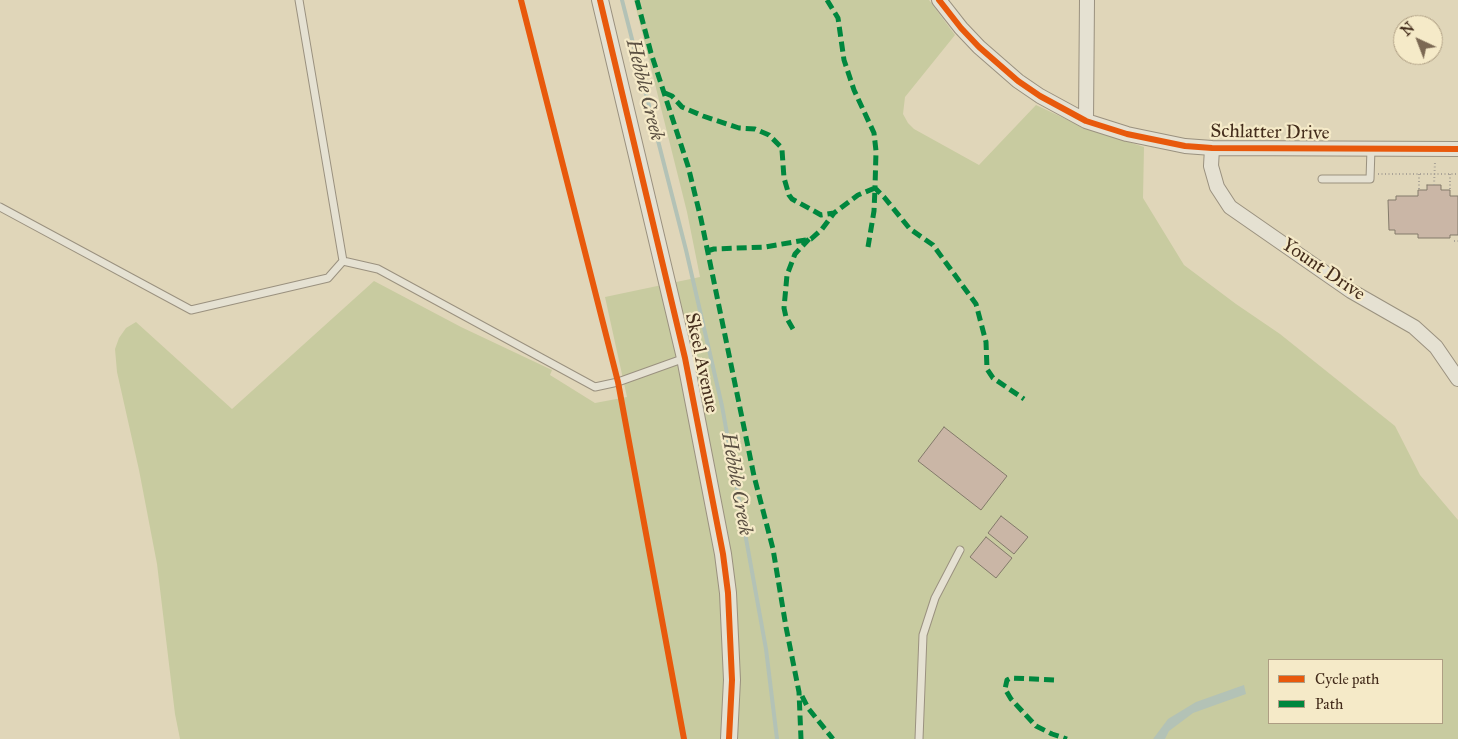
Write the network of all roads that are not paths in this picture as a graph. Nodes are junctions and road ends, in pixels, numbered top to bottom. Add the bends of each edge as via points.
1 (299, 0) edge
2 (600, 0) edge
3 (939, 0) edge
4 (1087, 0) edge
5 (1086, 121) junction
6 (1212, 148) junction
7 (1371, 149) junction
8 (1458, 150) edge
9 (1322, 179) dead end
10 (0, 207) edge
11 (343, 261) junction
12 (686, 358) junction
13 (1458, 380) edge
14 (960, 550) dead end
15 (733, 737) edge
16 (919, 739) edge

1 - 11 lane
2 - 12 street, Skeel Avenue
3 - 5 street, Schlatter Drive via 961,28 997,64 1040,96
4 - 5 street
5 - 6 street, Schlatter Drive via 1151,140
6 - 7 street, Schlatter Drive
6 - 13 street, Yount Drive via 1214,179 1230,207 1351,291 1414,327 1436,347
7 - 8 street, Schlatter Drive
7 - 9 lane via 1370,179
10 - 11 lane via 191,310 328,278
11 - 12 lane via 378,268 595,387
12 - 15 street, Skeel Avenue via 728,593
14 - 16 lane via 935,598 923,634

